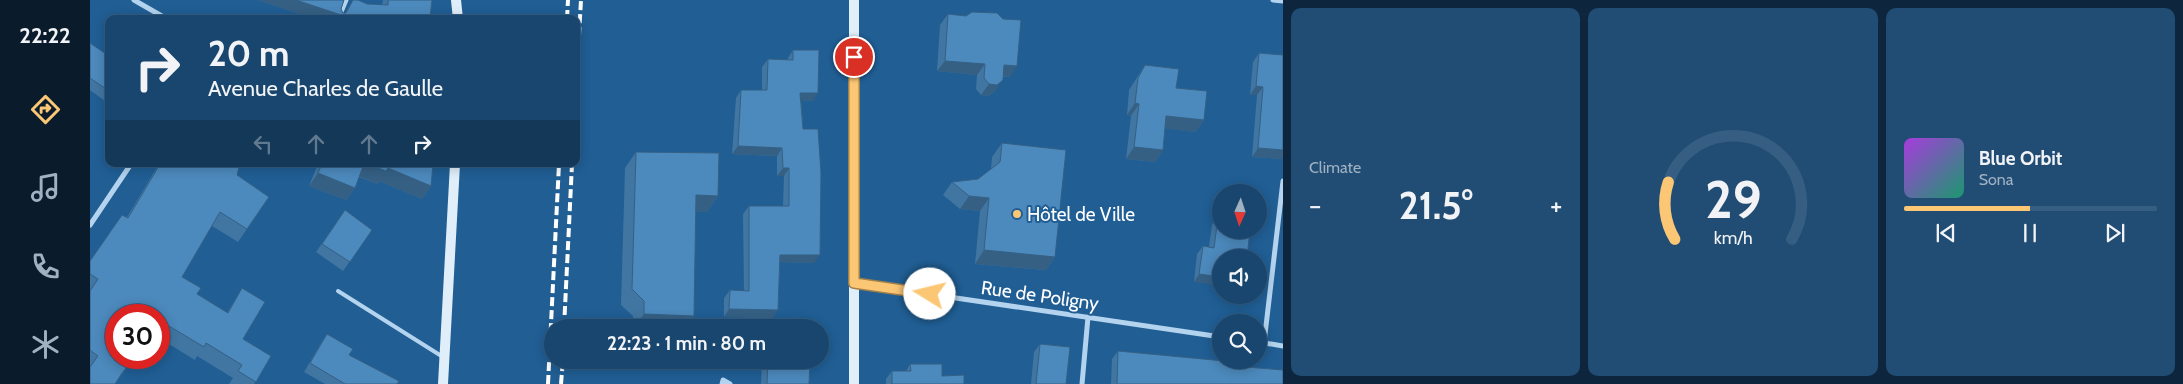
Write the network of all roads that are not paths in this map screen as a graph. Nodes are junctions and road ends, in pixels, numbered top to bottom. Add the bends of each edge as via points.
1 (134, 0) edge
2 (346, 0) edge
3 (456, 0) edge
4 (854, 0) edge
5 (1273, 0) edge
6 (1283, 1) edge
7 (160, 15) edge
8 (340, 15) edge
9 (458, 15) edge
10 (129, 167) edge
11 (455, 167) edge
12 (1283, 181) edge
13 (90, 224) edge
14 (854, 283) junction
15 (338, 291) dead end
16 (1266, 314) edge
17 (1088, 317) junction
18 (1212, 336) edge
19 (1267, 344) edge
20 (1283, 346) edge
21 (444, 358) junction
22 (443, 384) edge
23 (722, 384) edge
24 (730, 384) edge
25 (854, 384) edge
26 (1082, 384) edge

1 - 7 street
2 - 8 street
3 - 9 main road
4 - 14 main road
5 - 6 street
10 - 13 street
11 - 21 main road
12 - 16 street
14 - 17 street, Rue de Poligny
14 - 25 main road
15 - 21 lane
17 - 18 street, Rue de Poligny
17 - 26 street
19 - 20 street
21 - 22 main road
23 - 24 street via 723,380

